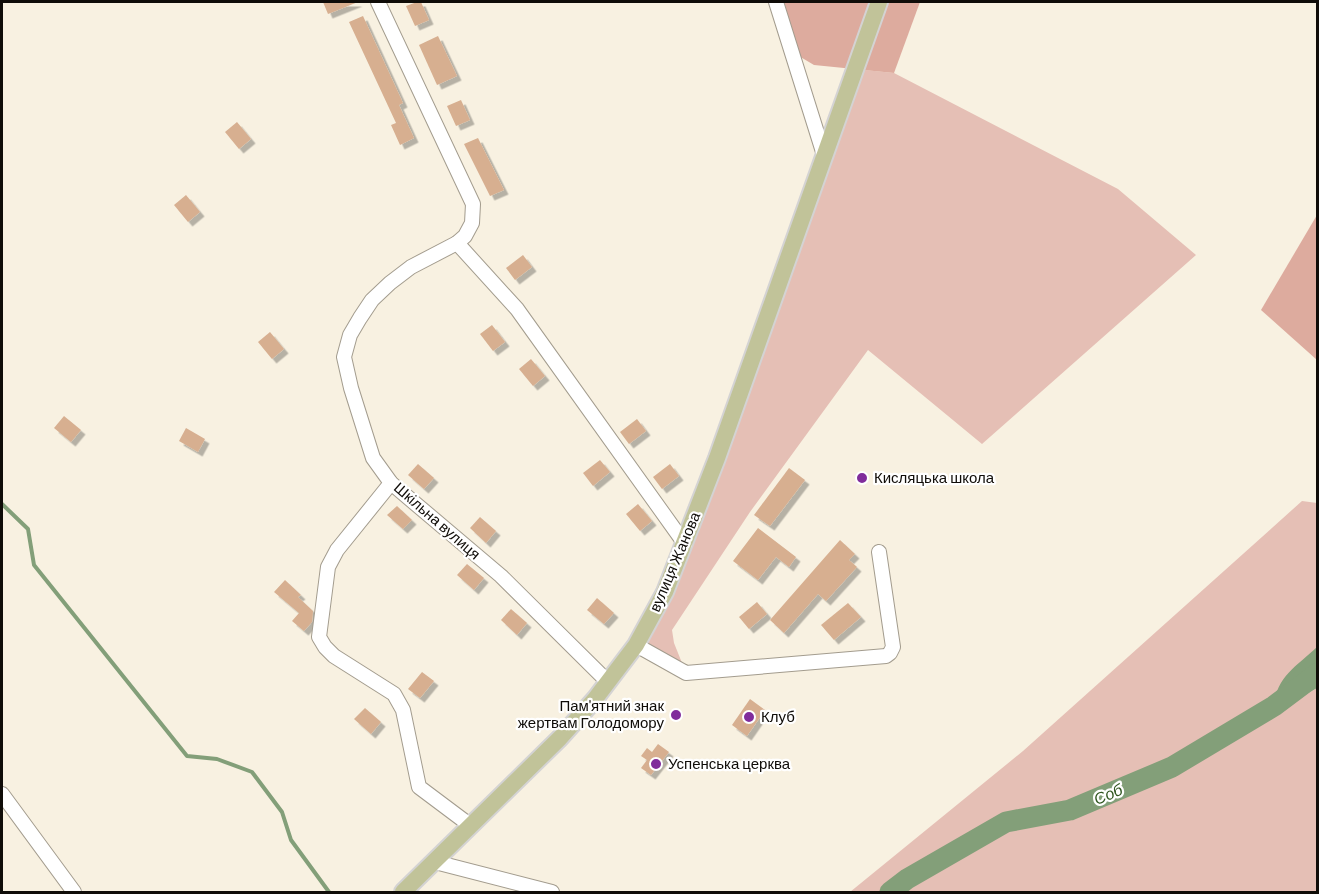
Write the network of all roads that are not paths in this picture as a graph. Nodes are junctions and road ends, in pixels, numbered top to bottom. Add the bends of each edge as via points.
1 (378, 2) edge
2 (776, 2) edge
3 (879, 2) edge
4 (824, 155) junction
5 (457, 243) junction
6 (391, 483) junction
7 (685, 544) junction
8 (879, 552) dead end
9 (636, 645) junction
10 (608, 682) junction
11 (2, 794) edge
12 (471, 826) junction
13 (435, 862) junction
14 (74, 892) edge
15 (403, 892) edge
16 (552, 892) edge

1 - 5 street via 473,204 472,223
2 - 4 street
3 - 4 main road, вулиця Жанова
4 - 7 main road, вулиця Жанова
5 - 6 street, Шкільна вулиця via 390,283 366,309 346,346 344,357 351,388 374,458
5 - 7 street via 517,309
6 - 10 street, Шкільна вулиця via 501,576
6 - 12 street via 328,567 319,637 334,656 394,694 403,710 419,787
7 - 9 main road, вулиця Жанова
8 - 9 street via 893,648 886,656 686,673
9 - 10 main road, вулиця Жанова
10 - 12 main road, вулиця Жанова via 560,738
11 - 14 street
12 - 13 main road, вулиця Жанова
13 - 15 main road, вулиця Жанова
13 - 16 street

